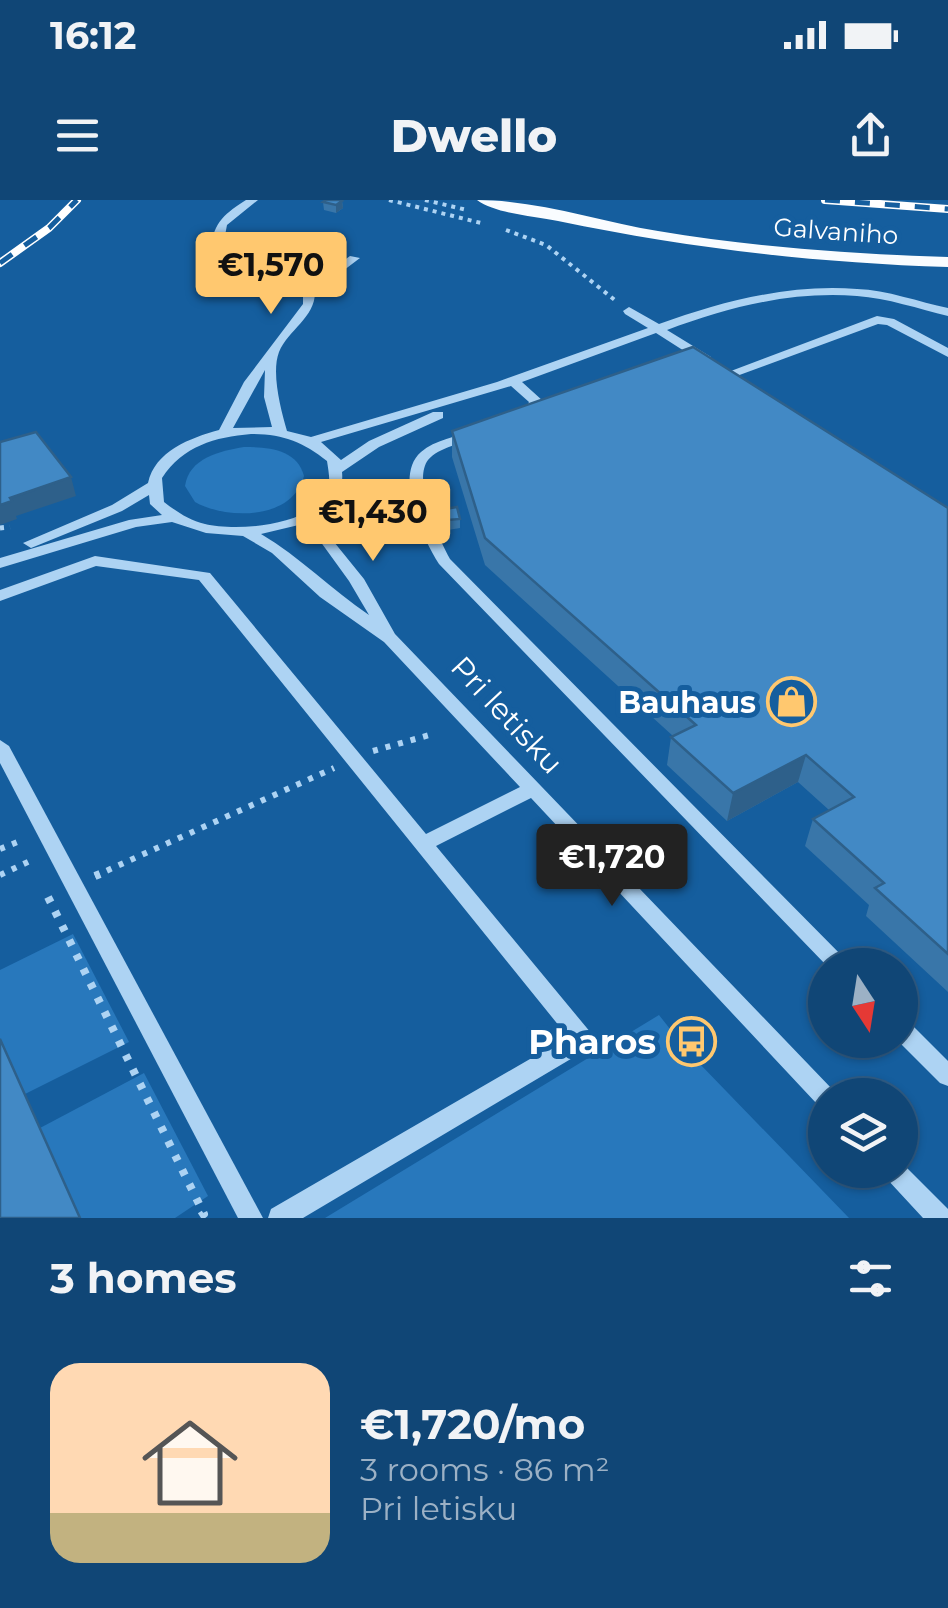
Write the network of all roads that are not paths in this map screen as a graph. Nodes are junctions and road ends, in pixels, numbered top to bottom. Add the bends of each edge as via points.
1 (253, 200) edge
2 (484, 200) edge
3 (354, 258) dead end
4 (948, 262) edge
5 (309, 292) junction
6 (629, 310) road end
7 (948, 312) edge
8 (658, 328) junction
9 (272, 352) junction
10 (948, 353) edge
11 (507, 383) junction
12 (506, 423) edge
13 (488, 430) edge
14 (280, 432) junction
15 (224, 433) junction
16 (311, 441) junction
17 (337, 469) junction
18 (153, 486) junction
19 (310, 514) junction
20 (172, 518) junction
21 (248, 533) junction
22 (0, 554) edge
23 (0, 563) edge
24 (0, 596) edge
25 (390, 638) junction
26 (0, 746) edge
27 (533, 789) junction
28 (422, 844) junction
29 (823, 948) edge
30 (918, 1047) edge
31 (948, 1076) edge
32 (808, 1079) edge
33 (911, 1188) edge
34 (252, 1218) edge
35 (280, 1218) edge
36 (940, 1218) edge

1 - 5 street via 224,222 217,247 242,269
2 - 4 main road, Galvaniho via 696,242
3 - 5 street
5 - 9 street via 309,304
6 - 8 street
7 - 8 street via 886,296 810,292 742,301
8 - 10 street via 734,377 876,320
8 - 11 street
9 - 14 street via 271,397
9 - 15 street
11 - 12 street via 536,404
11 - 16 street
11 - 17 street via 374,444
13 - 29 street via 435,450 416,468 430,534 444,561
14 - 15 street
14 - 16 street
15 - 18 street via 174,454
16 - 17 street
17 - 19 street via 333,493
18 - 20 street via 157,504
18 - 22 street via 117,508
19 - 21 street
19 - 25 street, Pri letisku
20 - 21 street via 198,529
20 - 23 street
21 - 25 street, Pri letisku
24 - 28 street via 95,561 204,576
25 - 27 street, Pri letisku
26 - 34 street
27 - 28 street
27 - 32 street, Pri letisku
28 - 35 street via 582,1040
30 - 31 street
33 - 36 street

